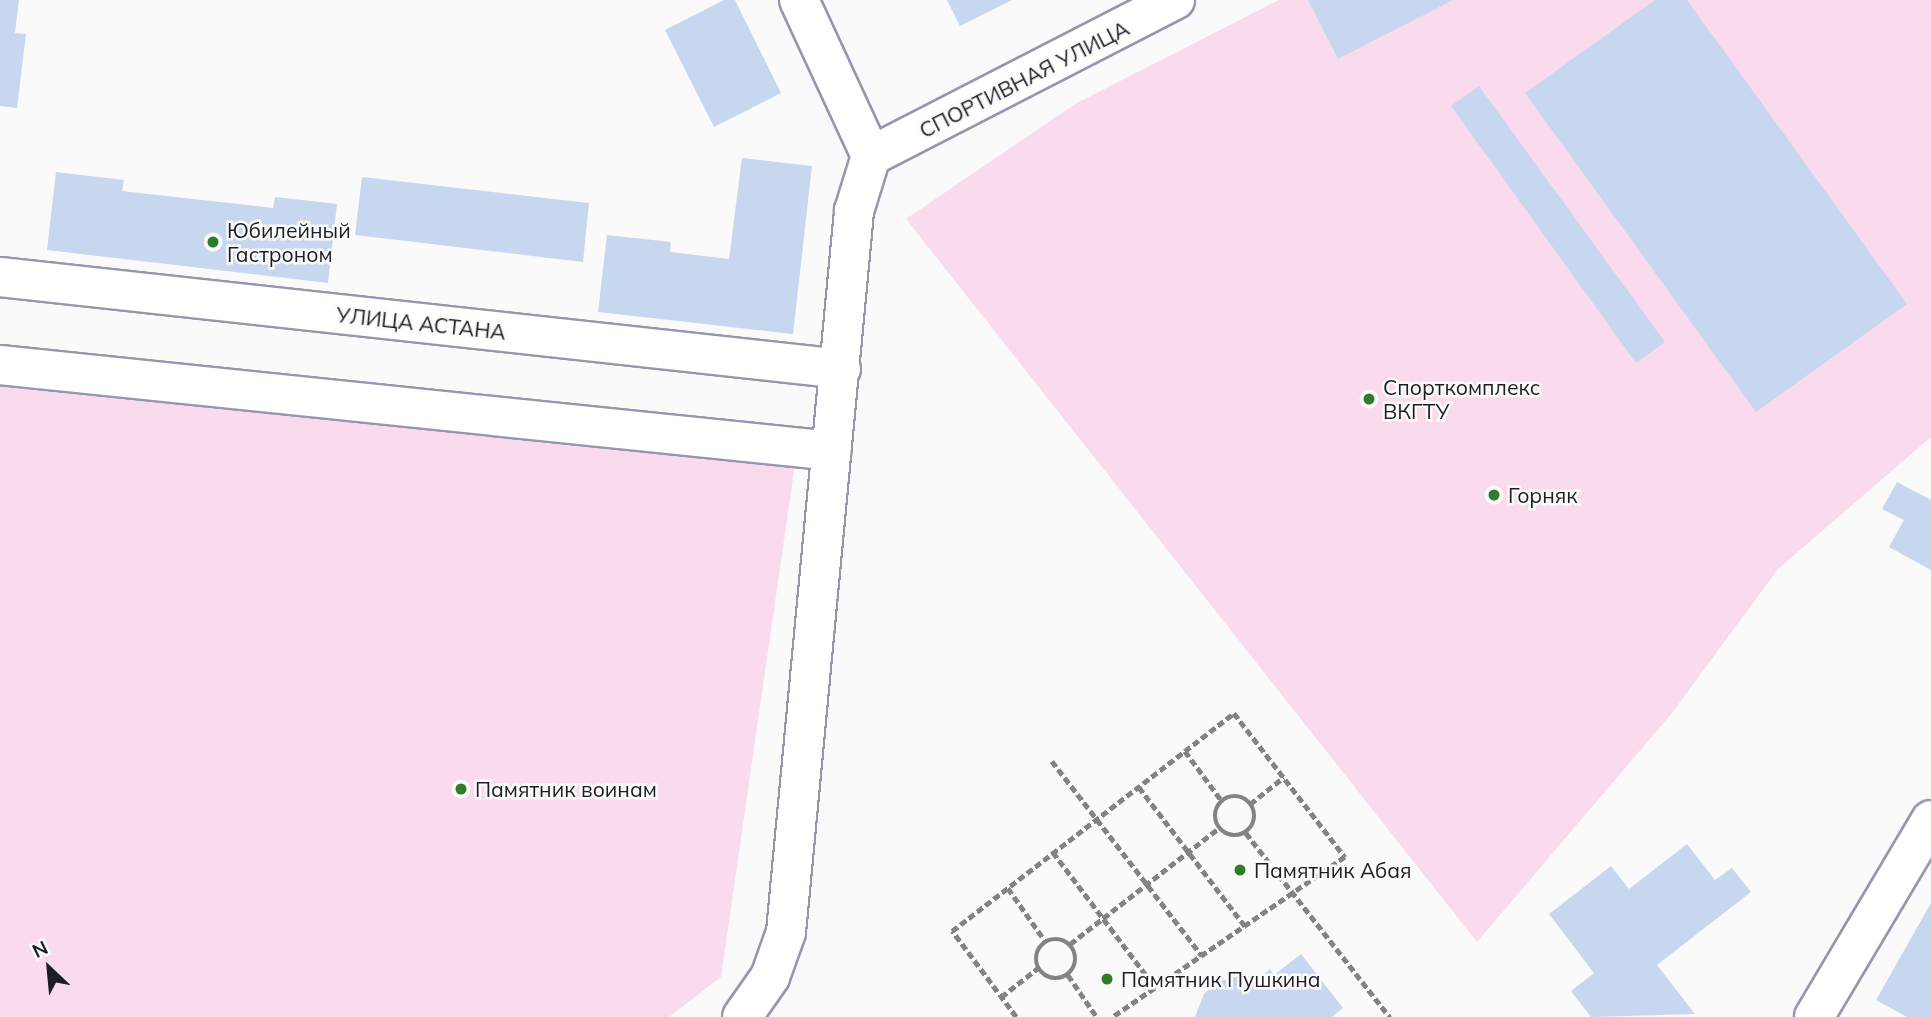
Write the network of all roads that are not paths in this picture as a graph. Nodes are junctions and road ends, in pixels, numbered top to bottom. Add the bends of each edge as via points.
1 (799, 0) edge
2 (1175, 0) edge
3 (871, 156) junction
4 (0, 277) edge
5 (0, 365) edge
6 (841, 369) junction
7 (832, 451) junction
8 (1931, 820) edge
9 (742, 1017) edge
10 (1814, 1017) edge

1 - 3 street
2 - 3 street, СПОРТИВНАЯ УЛИЦА
3 - 6 street via 854,211
4 - 6 street, УЛИЦА АСТАНА
5 - 7 street
6 - 7 street
7 - 9 street via 786,932 770,977
8 - 10 street

